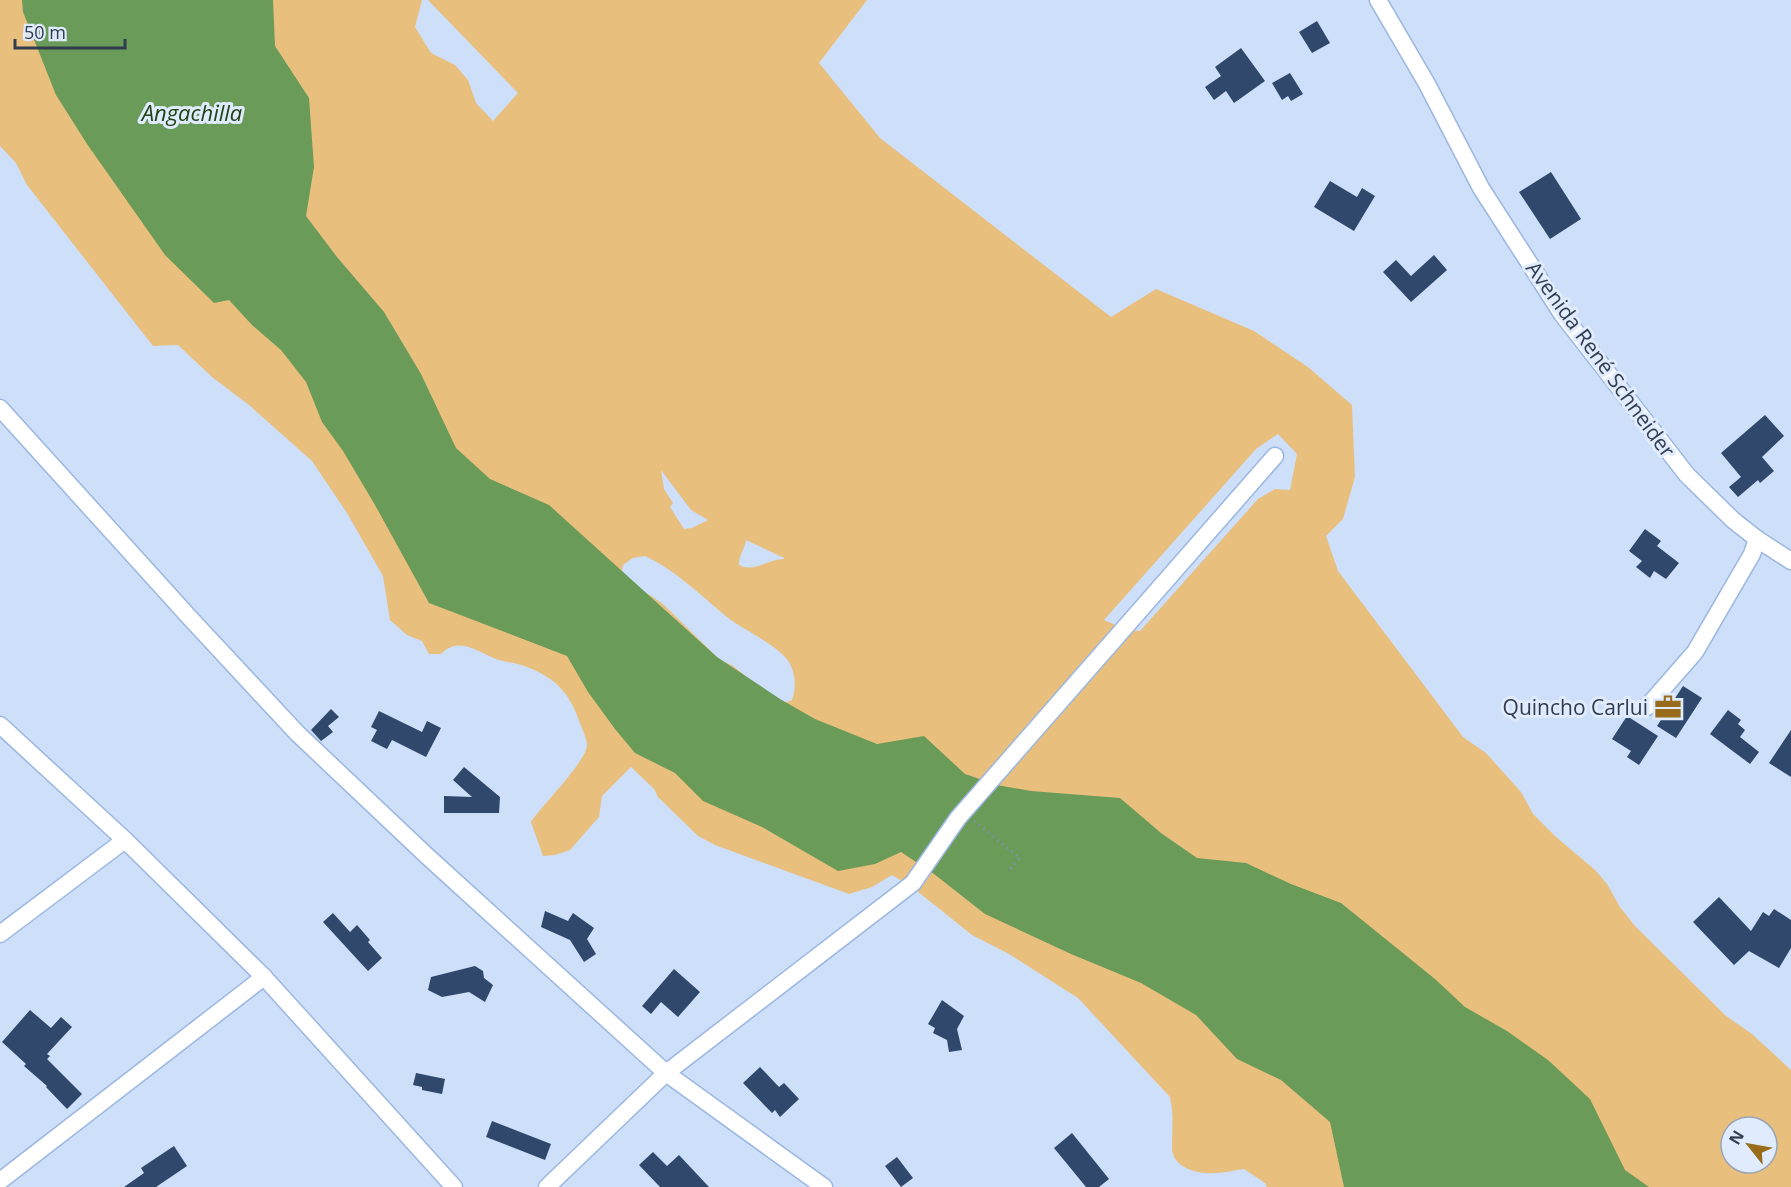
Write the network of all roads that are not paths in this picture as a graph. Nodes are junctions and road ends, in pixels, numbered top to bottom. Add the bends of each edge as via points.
1 (1378, 0) edge
2 (0, 408) edge
3 (1275, 456) dead end
4 (1757, 539) junction
5 (1791, 561) edge
6 (1647, 707) dead end
7 (0, 725) edge
8 (125, 840) junction
9 (0, 934) edge
10 (264, 977) junction
11 (666, 1073) junction
12 (0, 1181) edge
13 (454, 1187) edge
14 (547, 1187) edge
15 (824, 1187) edge

1 - 4 street, Avenida René Schneider via 1481,188 1562,314 1687,475
2 - 11 street via 297,733
3 - 11 street via 963,813 913,883
4 - 5 street, Avenida René Schneider
4 - 6 street via 1695,652
7 - 8 street
8 - 9 street
8 - 10 street
10 - 12 street
10 - 13 street
11 - 14 street
11 - 15 street

